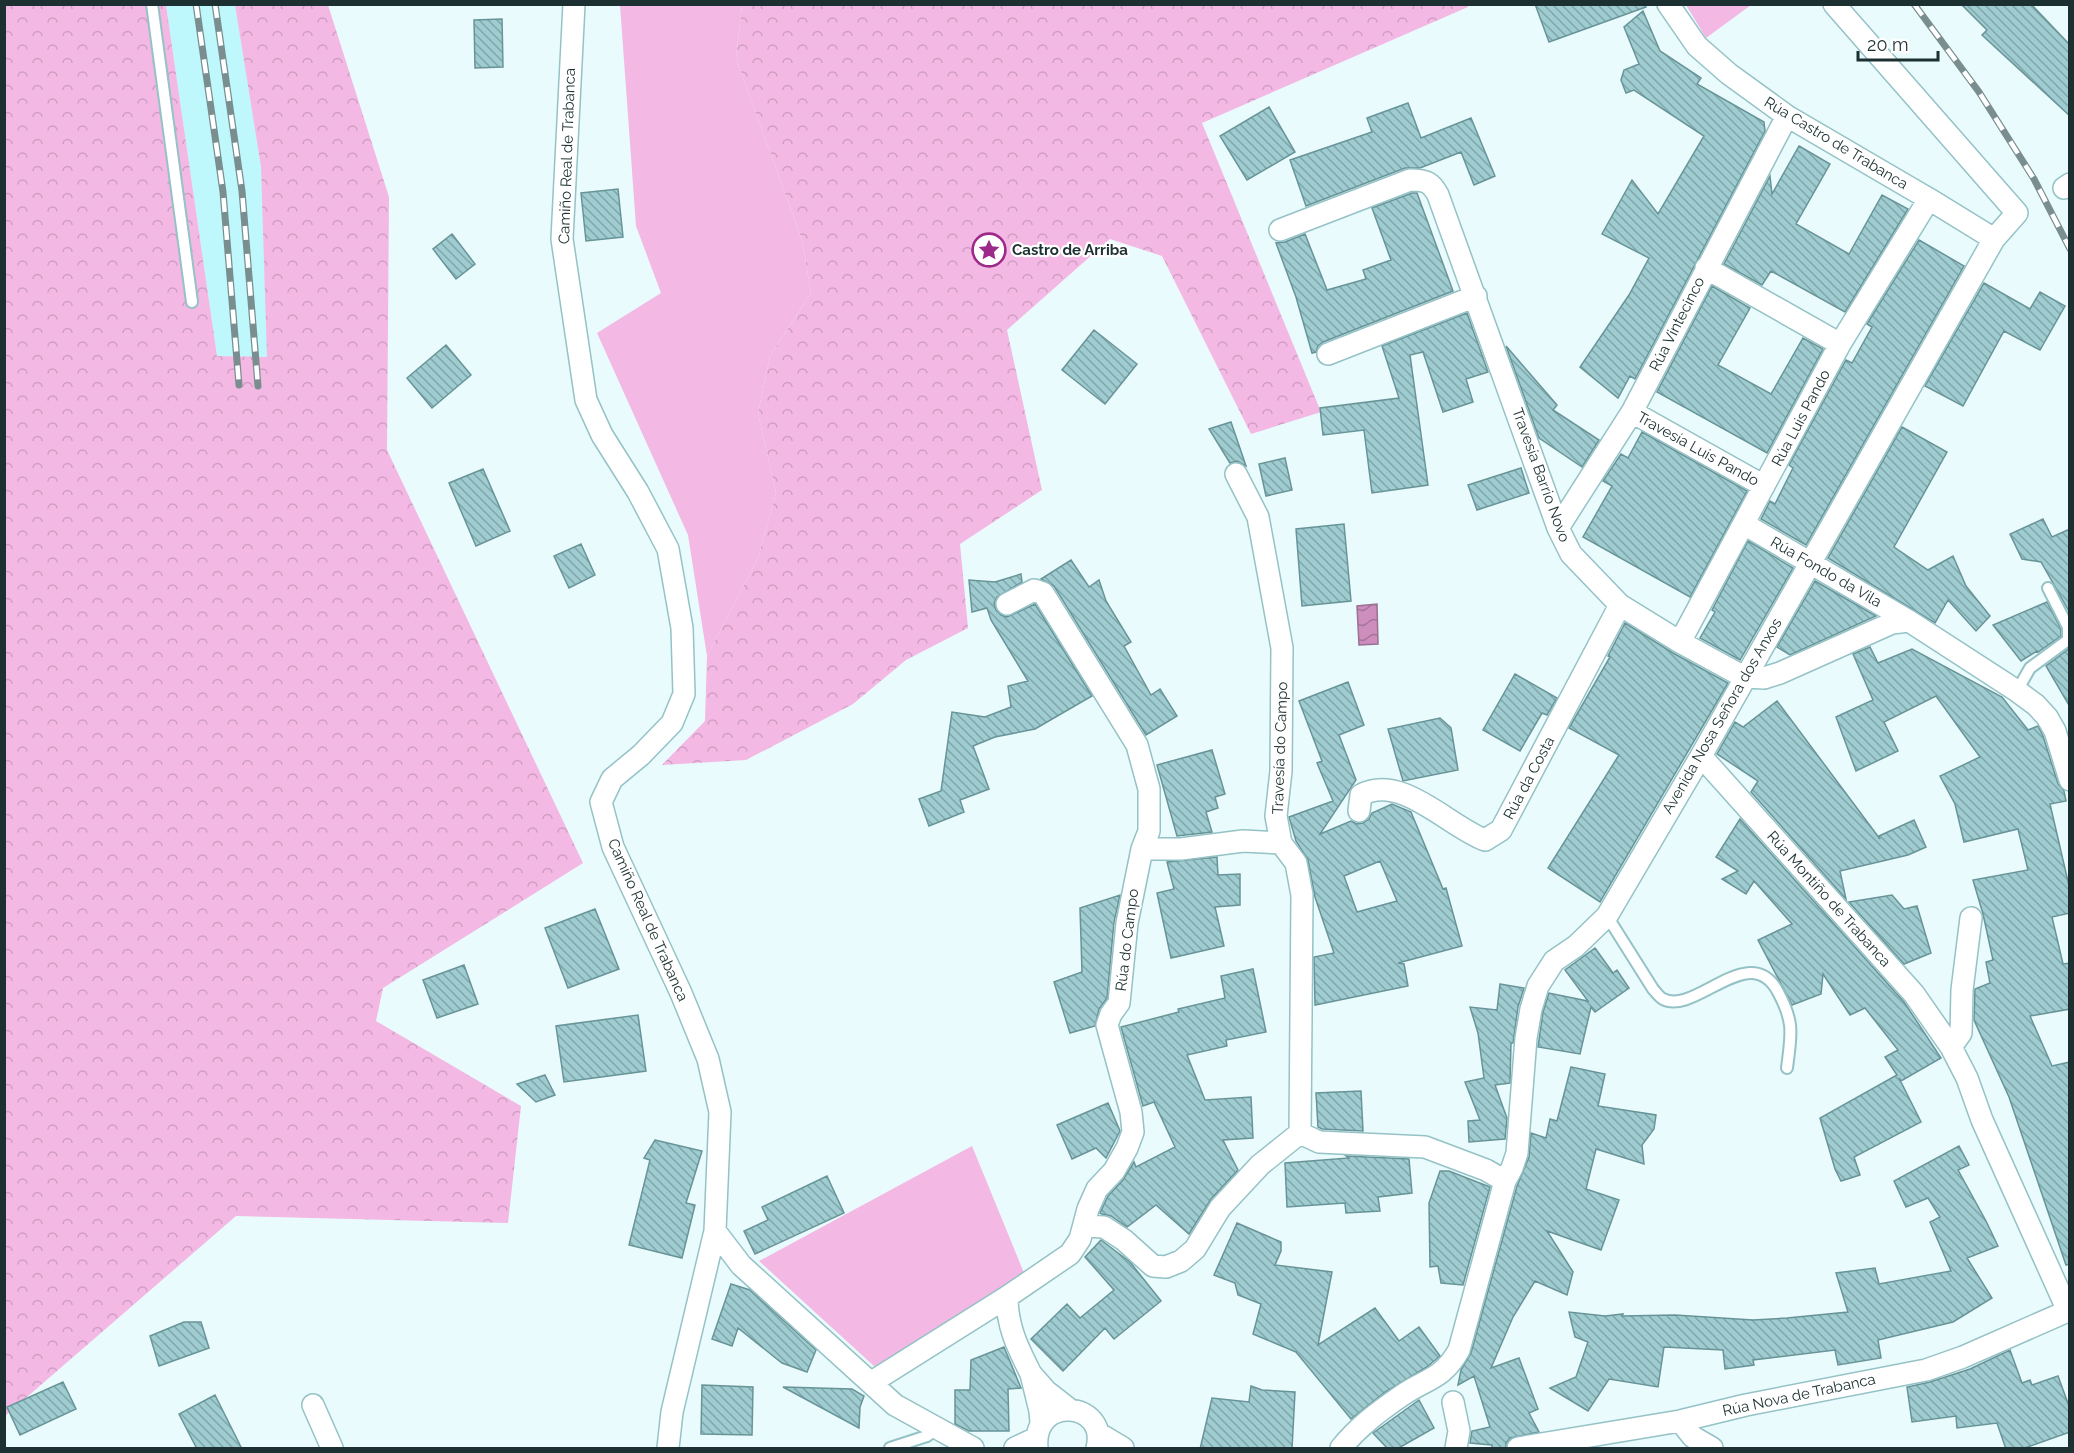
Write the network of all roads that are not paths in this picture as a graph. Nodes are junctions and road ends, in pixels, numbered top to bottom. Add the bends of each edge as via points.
1 (152, 4) edge
2 (574, 4) edge
3 (1668, 4) edge
4 (1834, 4) edge
5 (1787, 116) junction
6 (1929, 199) junction
7 (1281, 230) dead end
8 (1994, 239) junction
9 (1706, 268) junction
10 (1476, 296) junction
11 (192, 302) dead end
12 (1840, 344) junction
13 (1328, 354) dead end
14 (1632, 411) junction
15 (1236, 474) dead end
16 (1764, 486) junction
17 (1744, 524) junction
18 (1558, 528) junction
19 (1810, 562) junction
20 (2048, 588) dead end
21 (1007, 604) dead end
22 (1620, 605) junction
23 (1909, 621) junction
24 (1680, 642) junction
25 (1744, 676) junction
26 (2017, 690) junction
27 (2062, 734) edge
28 (1701, 756) junction
29 (2070, 780) edge
30 (1359, 811) dead end
31 (1281, 843) junction
32 (1142, 849) junction
33 (1607, 916) junction
34 (1971, 918) dead end
35 (1951, 1047) junction
36 (1787, 1068) dead end
37 (1300, 1132) junction
38 (1505, 1181) junction
39 (1084, 1226) junction
40 (715, 1231) junction
41 (1007, 1297) junction
42 (2069, 1310) edge
43 (1031, 1374) junction
44 (872, 1382) junction
45 (1454, 1402) dead end
46 (313, 1405) dead end
47 (1069, 1409) junction
48 (1680, 1421) junction
49 (936, 1429) junction
50 (1038, 1437) edge
51 (1098, 1441) edge
52 (332, 1449) edge
53 (668, 1449) edge
54 (890, 1449) edge
55 (973, 1449) edge
56 (1015, 1449) edge
57 (1123, 1449) edge
58 (1341, 1449) edge
59 (1456, 1449) edge
60 (1518, 1449) edge
61 (1712, 1449) edge

1 - 11 lane
2 - 40 street, Camiño Real de Trabanca via 561,239 586,399 602,435 668,549 682,628 684,694 672,723 612,779 601,802 614,847 708,1059 720,1112
3 - 5 street, Rúa Castro de Trabanca via 1697,46
4 - 8 street, Avenida Nosa Señora dos Anxos via 2017,213
5 - 6 street, Rúa Castro de Trabanca
5 - 9 street, Rúa Vintecinco
6 - 8 street, Rúa Castro de Trabanca
6 - 12 street, Rúa Luis Pando
7 - 10 street, Travesía Barrio Novo via 1410,180 1424,180 1432,184 1438,195
8 - 19 street, Avenida Nosa Señora dos Anxos
9 - 12 street
9 - 14 street, Rúa Vintecinco
10 - 13 street
10 - 18 street, Travesía Barrio Novo
12 - 16 street, Rúa Luis Pando
14 - 16 street, Travesía Luis Pando
14 - 18 street, Rúa Vintecinco
15 - 31 street, Travesía do Campo via 1258,517 1282,648 1281,771 1276,816
16 - 17 street, Rúa Luis Pando
17 - 19 street, Rúa Fondo da Vila
17 - 24 street, Rúa Luis Pando
18 - 22 street, Travesía Barrio Novo via 1571,554
19 - 23 street, Rúa Fondo da Vila
19 - 25 street, Avenida Nosa Señora dos Anxos
20 - 26 lane via 2068,627 2068,640 2030,668
21 - 32 street, Rúa do Campo via 1034,590 1043,593 1137,745 1149,789 1149,831
22 - 24 street, Travesía Barrio Novo
22 - 30 street, Rúa da Costa via 1501,830 1485,840 1410,796 1389,789 1371,789 1362,795
23 - 25 street, Rúa Fondo da Vila via 1876,629 1780,673 1764,678
23 - 26 street, Rúa Fondo da Vila
24 - 25 street, Travesía Barrio Novo
25 - 28 street, Avenida Nosa Señora dos Anxos
26 - 27 street, Rúa Fondo da Vila
27 - 29 street, Rúa Fondo da Vila
28 - 33 street, Avenida Nosa Señora dos Anxos
28 - 35 street, Rúa Montiño de Trabanca via 1907,986
31 - 32 street via 1243,841 1181,849
31 - 37 street, Travesía do Campo via 1296,863 1302,895
32 - 39 street, Rúa do Campo via 1127,923 1119,1003 1107,1025 1133,1132 1114,1171 1097,1190
33 - 36 lane via 1663,999 1675,1001 1693,996 1738,975 1754,972 1774,984 1791,1021
33 - 38 street, Avenida Nosa Señora dos Anxos via 1554,961 1538,986 1526,1038 1517,1153
34 - 35 street via 1962,990 1962,1033
35 - 42 street, Rúa Montiño de Trabanca
37 - 38 street via 1319,1142 1425,1147
37 - 39 street via 1260,1165 1220,1208 1195,1249 1181,1261 1167,1267 1153,1266 1104,1227
38 - 58 street, Avenida Nosa Señora dos Anxos via 1459,1350 1432,1380 1404,1394 1357,1428
39 - 41 street, Rúa do Campo via 1070,1254
40 - 44 street via 741,1265
40 - 53 street, Camiño Real de Trabanca via 672,1412
41 - 43 street via 1007,1315
41 - 44 street, Rúa do Campo
42 - 48 street, Rúa Nova de Trabanca via 1926,1370
43 - 47 street
43 - 50 street via 1040,1411
44 - 49 street via 895,1405
45 - 59 street via 1459,1431
46 - 52 street
47 - 50 street via 1053,1413
47 - 51 street via 1086,1415 1093,1423
48 - 60 street, Rúa Nova de Trabanca
48 - 61 street via 1693,1437
49 - 54 lane
49 - 55 street
50 - 56 street
51 - 57 street

